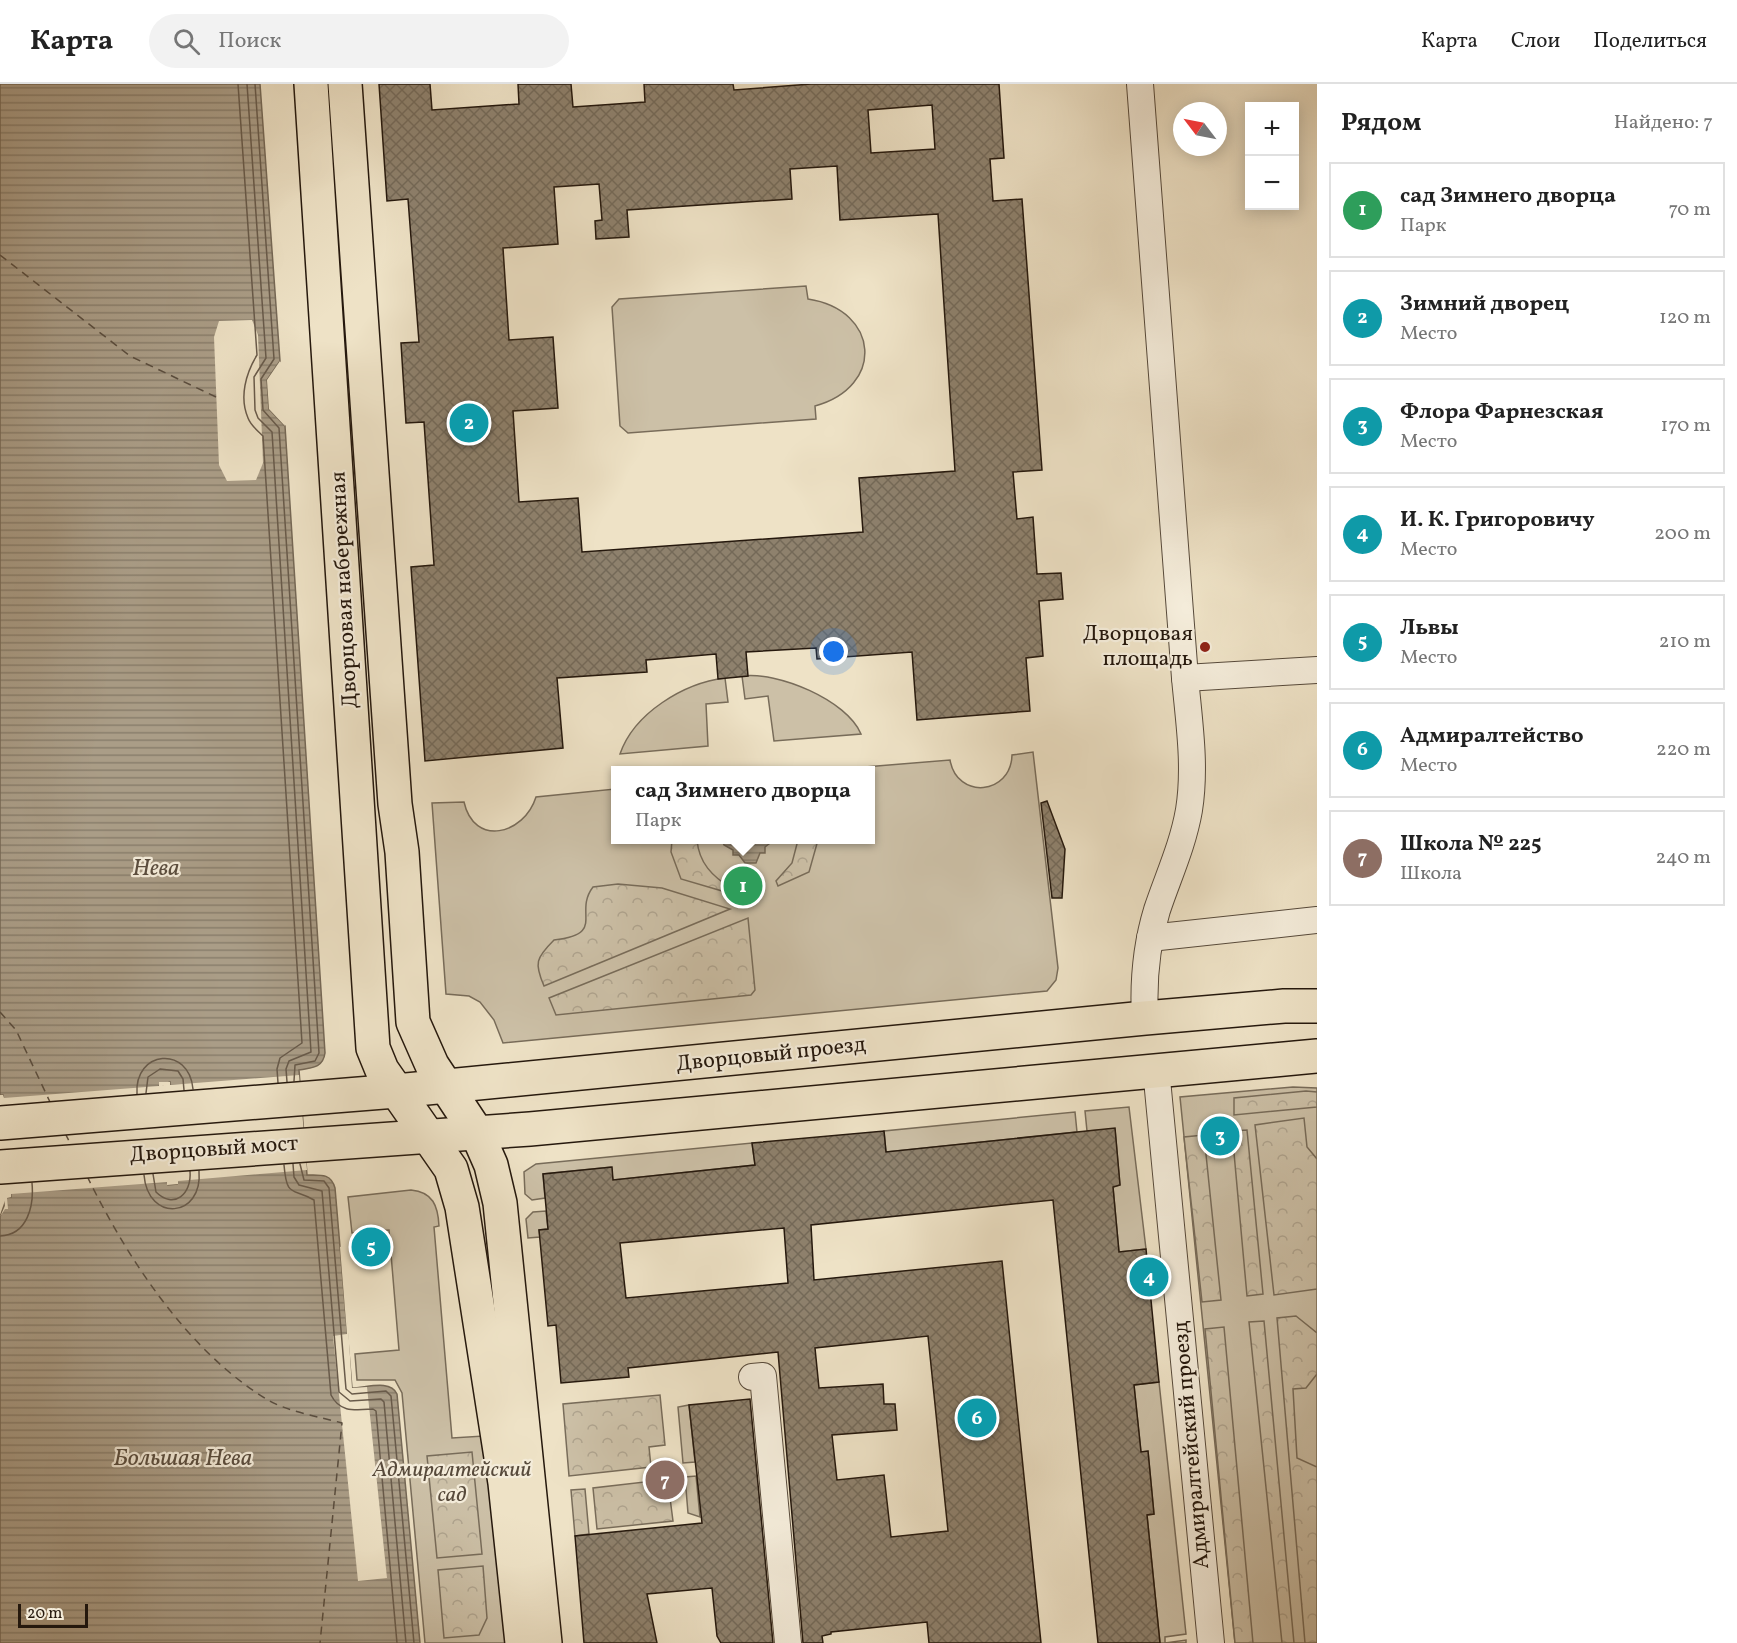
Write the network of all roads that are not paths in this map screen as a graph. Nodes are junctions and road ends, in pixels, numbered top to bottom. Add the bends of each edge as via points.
1 (311, 84) edge
2 (345, 84) edge
3 (1140, 84) edge
4 (1317, 670) edge
5 (1185, 678) junction
6 (1317, 920) edge
7 (1150, 938) junction
8 (1317, 1006) edge
9 (1145, 1018) junction
10 (1317, 1056) edge
11 (1156, 1069) junction
12 (446, 1086) junction
13 (396, 1091) junction
14 (0, 1123) edge
15 (477, 1133) junction
16 (429, 1137) junction
17 (0, 1167) edge
18 (752, 1377) dead end
19 (522, 1643) edge
20 (545, 1643) edge
21 (788, 1643) edge
22 (1211, 1643) edge

1 - 13 main road, Дворцовая набережная via 371,1025 373,1048
2 - 12 main road, Дворцовая набережная via 413,1022 421,1045
3 - 5 street
4 - 5 street
5 - 7 street via 1193,769 1189,810
6 - 7 street
7 - 9 street via 1145,965
8 - 9 main road
9 - 12 main road, Дворцовый проезд
10 - 11 main road
11 - 15 main road
11 - 22 street, Адмиралтейский проезд
12 - 13 main road, Дворцовый проезд
12 - 15 main road, Дворцовая набережная
13 - 14 main road, Дворцовый мост
13 - 16 main road, Дворцовая набережная
15 - 16 main road
15 - 20 main road, Дворцовая набережная via 491,1165 500,1203
16 - 17 main road, Дворцовый мост via 311,1142
16 - 19 main road, Дворцовая набережная via 451,1169 462,1206 505,1483
18 - 21 street via 763,1376

